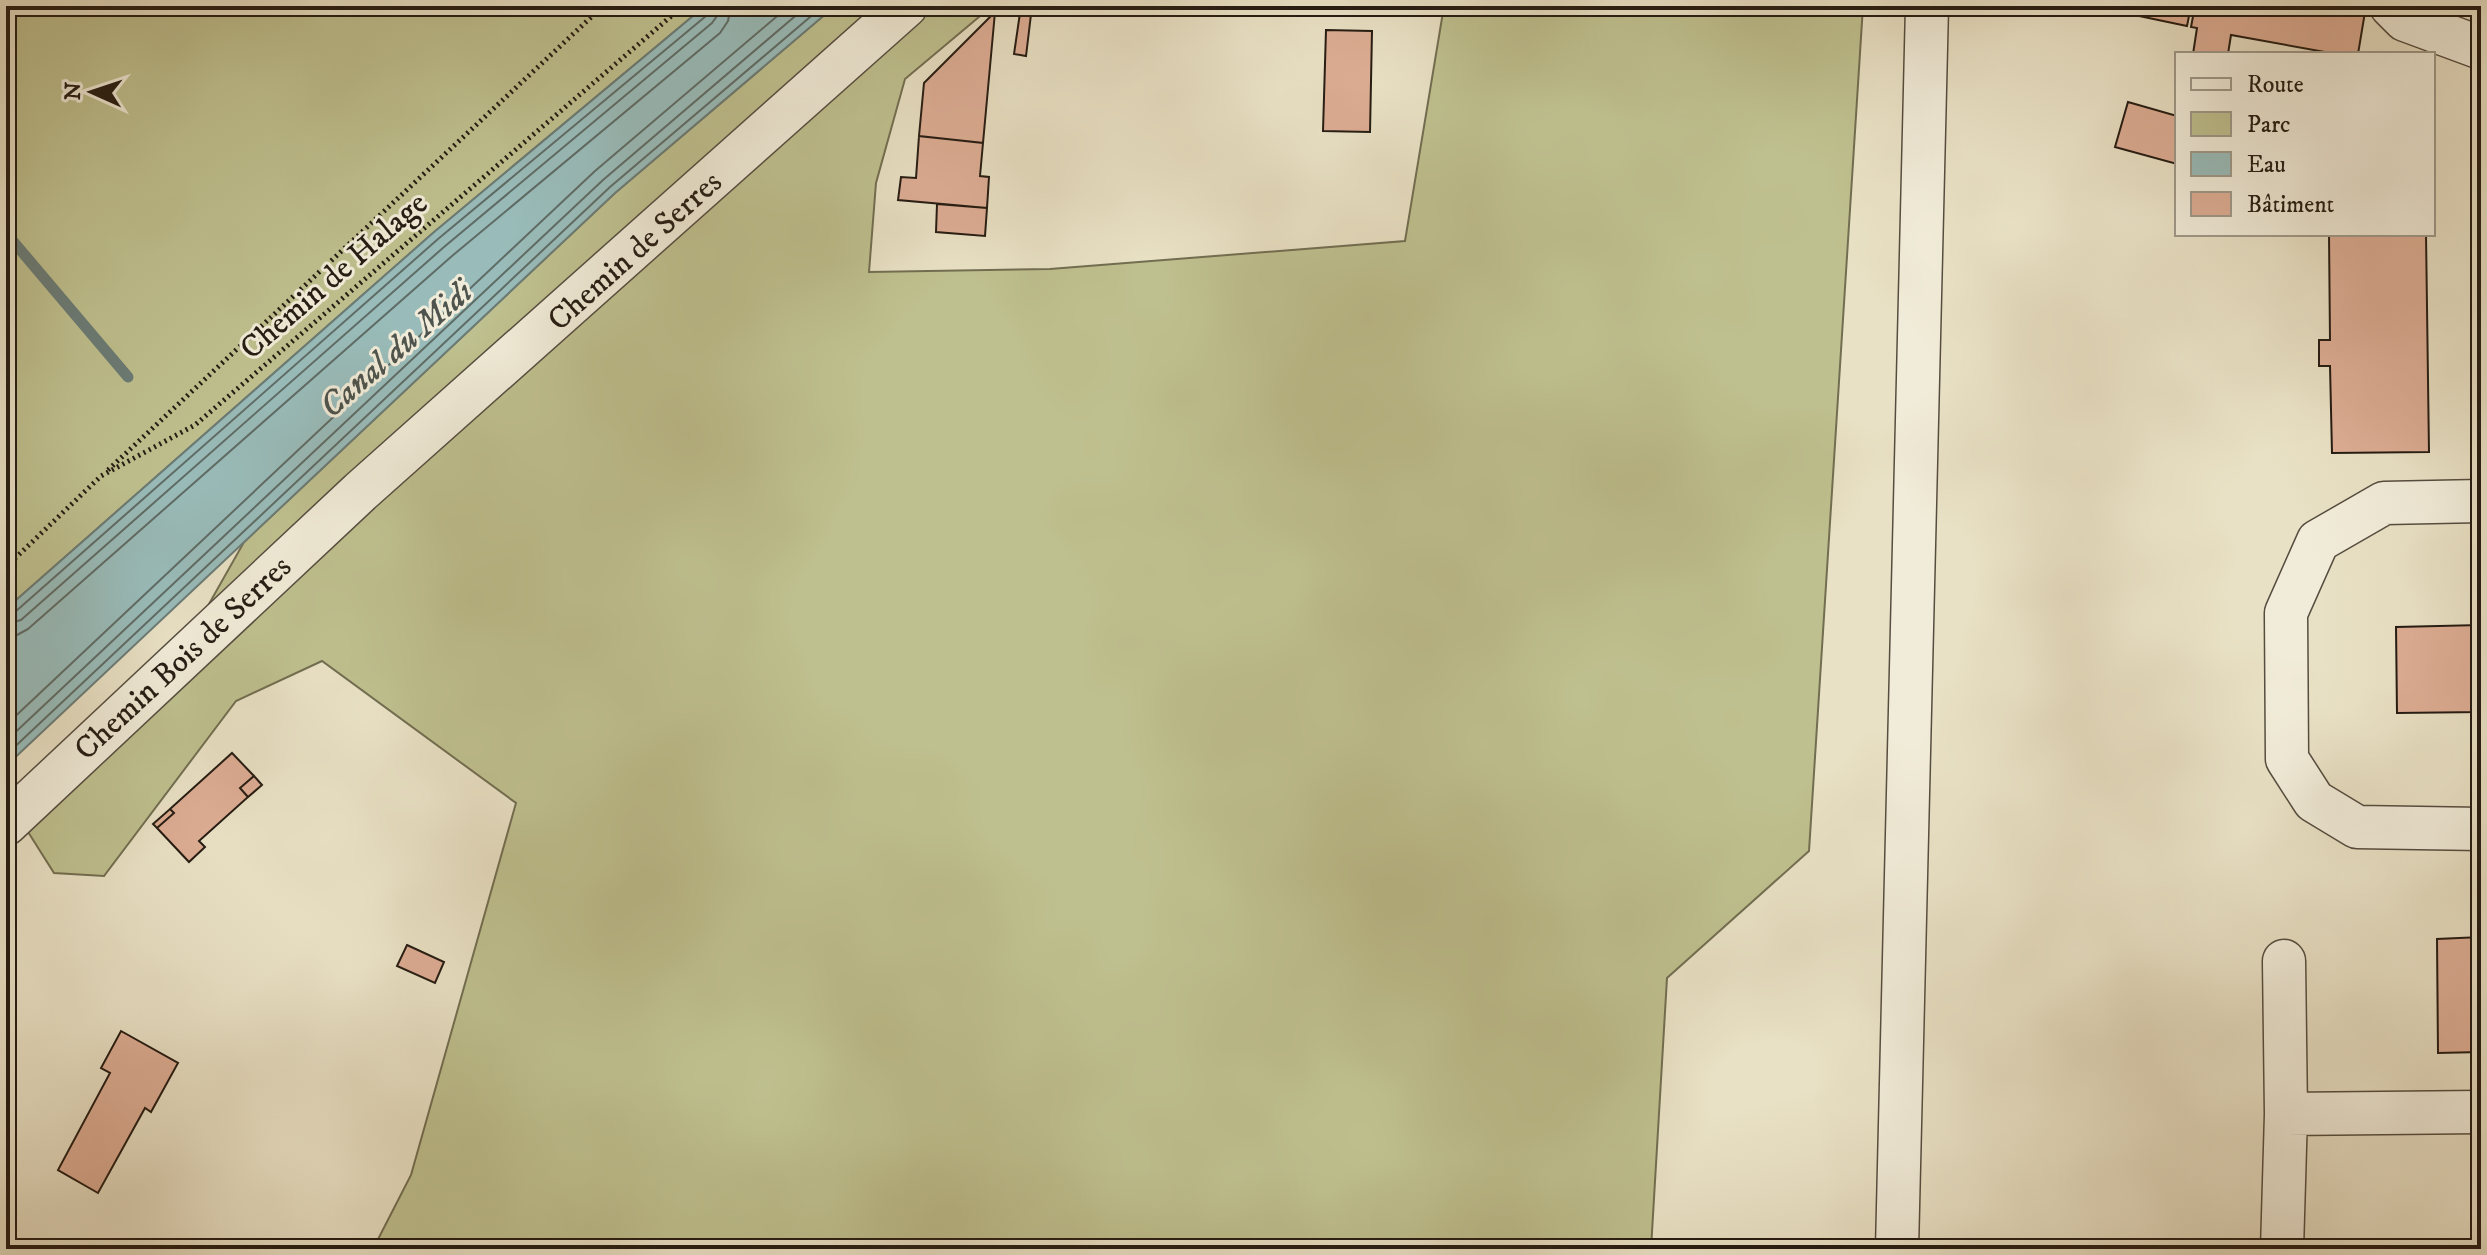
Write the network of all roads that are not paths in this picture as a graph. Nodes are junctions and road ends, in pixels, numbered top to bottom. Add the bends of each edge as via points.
1 (906, 6) edge
2 (1927, 6) edge
3 (2391, 6) edge
4 (2481, 48) edge
5 (360, 492) joint
6 (2481, 501) edge
7 (6, 824) edge
8 (2481, 829) edge
9 (2284, 961) dead end
10 (2481, 1112) edge
11 (2286, 1114) junction
12 (1897, 1249) edge
13 (2282, 1249) edge

1 - 5 street, Chemin de Serres
2 - 12 street
3 - 4 street via 2405,20
5 - 7 street, Chemin Bois de Serres
6 - 8 street via 2384,503 2318,541 2286,613 2287,759 2314,801 2357,827
9 - 11 street
10 - 11 street
11 - 13 street

